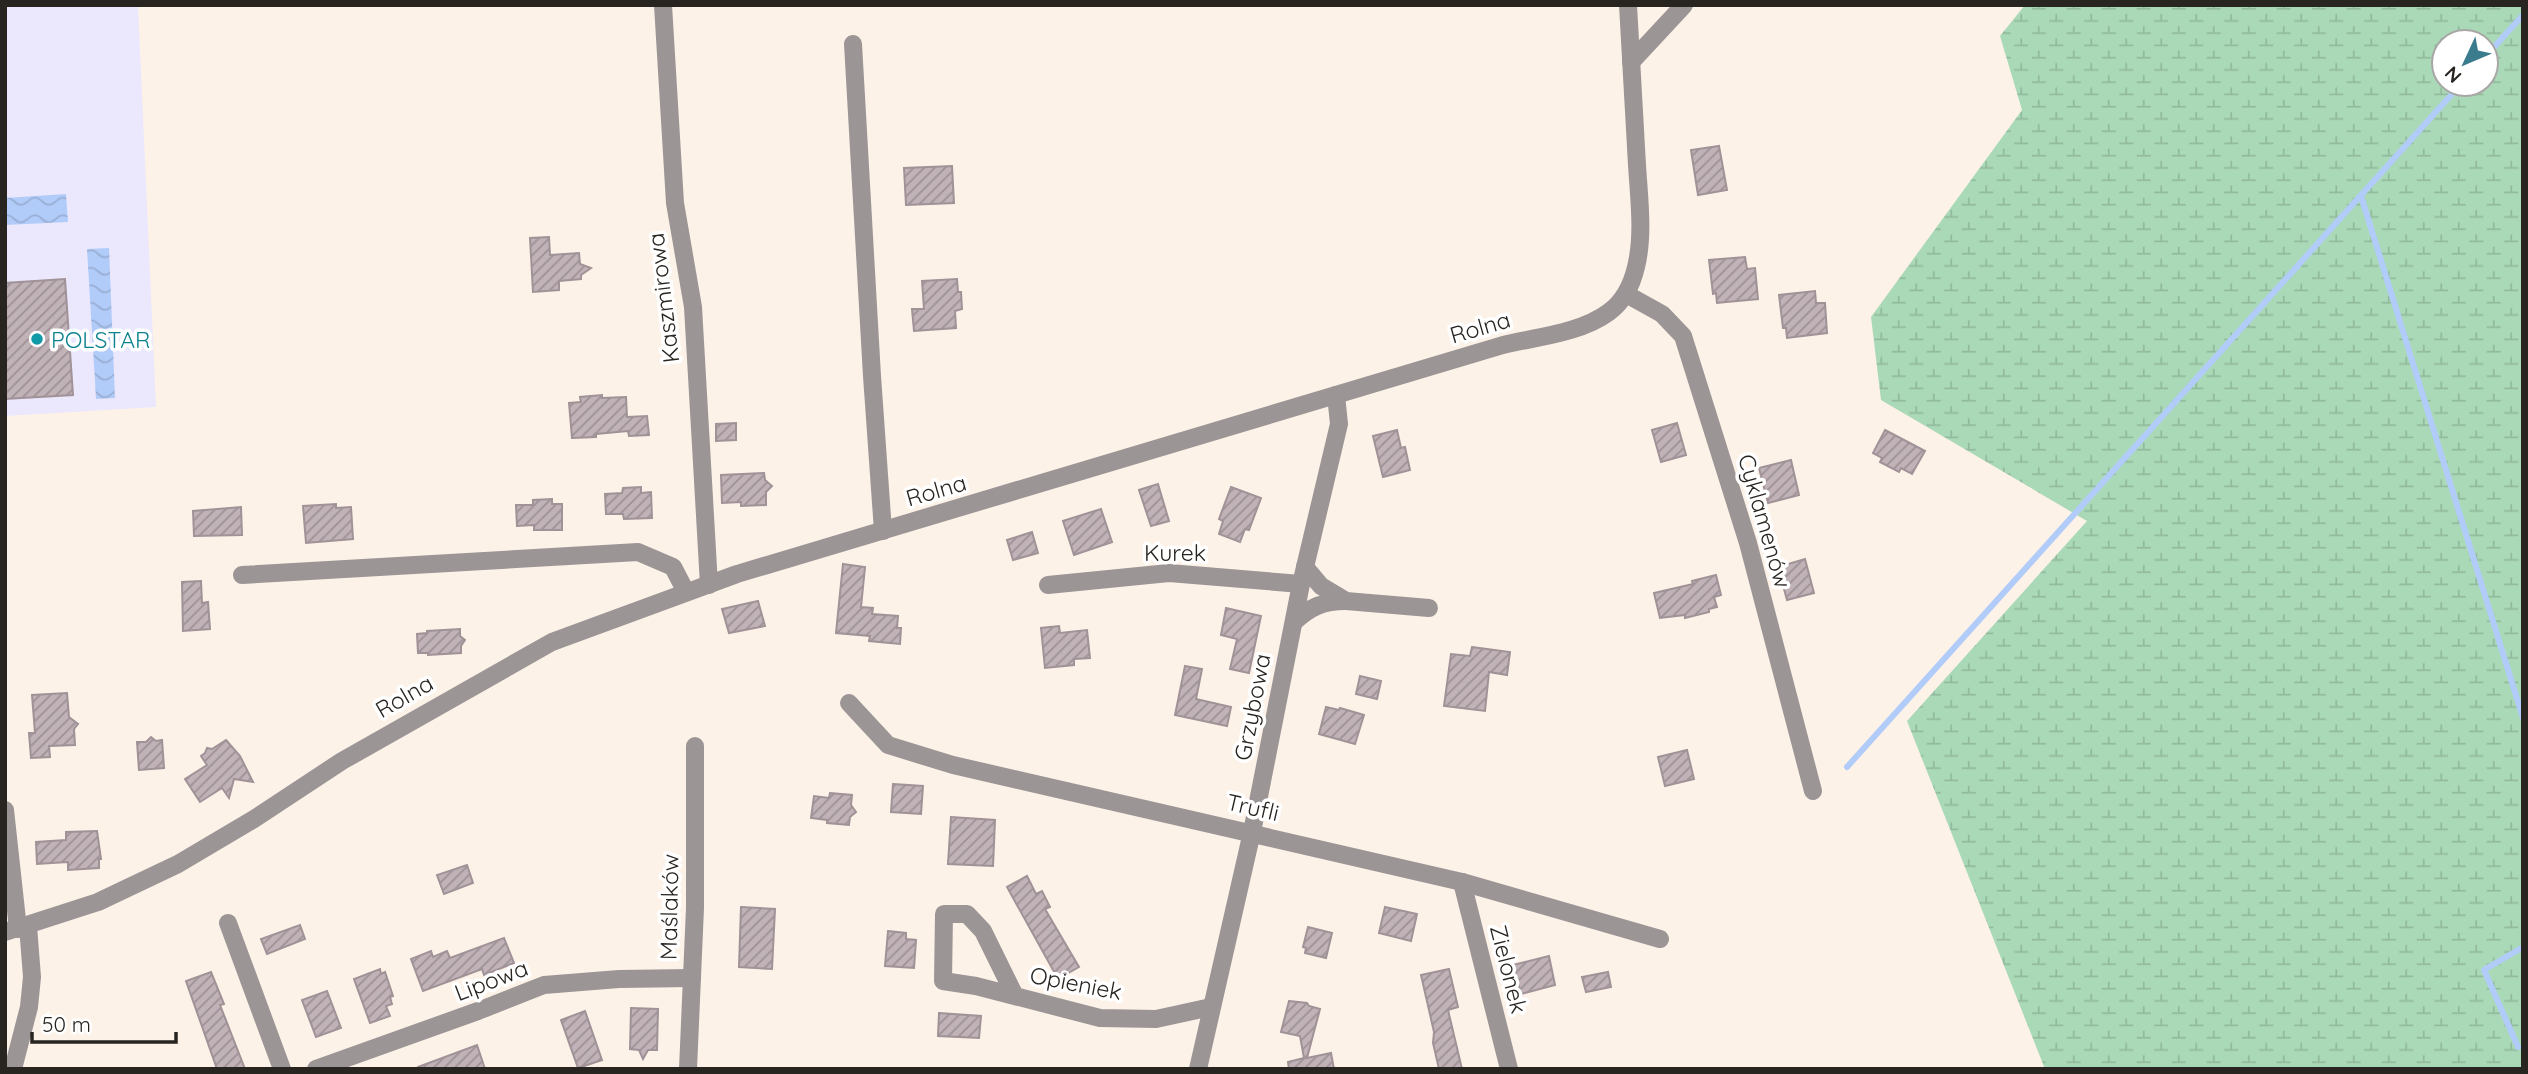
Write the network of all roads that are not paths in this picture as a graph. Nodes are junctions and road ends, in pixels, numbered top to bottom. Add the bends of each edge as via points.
1 (663, 5) edge
2 (1628, 5) edge
3 (1684, 5) edge
4 (853, 44) dead end
5 (1631, 62) junction
6 (1626, 294) junction
7 (1336, 395) junction
8 (883, 531) junction
9 (242, 575) dead end
10 (1303, 575) junction
11 (709, 585) junction
12 (1048, 585) dead end
13 (686, 592) junction
14 (1346, 601) junction
15 (1429, 608) dead end
16 (1294, 622) junction
17 (849, 703) dead end
18 (695, 746) dead end
19 (1813, 791) dead end
20 (5, 810) edge
21 (1252, 832) junction
22 (1462, 881) junction
23 (228, 923) dead end
24 (17, 929) edge
25 (1660, 939) dead end
26 (692, 978) junction
27 (1015, 996) junction
28 (1211, 1007) junction
29 (13, 1069) edge
30 (282, 1069) edge
31 (316, 1069) edge
32 (688, 1069) edge
33 (1198, 1069) edge
34 (1509, 1069) edge

1 - 11 street, Kaszmirowa via 675,203 693,307
2 - 5 street, Rolna
3 - 5 street
4 - 8 street
5 - 6 street, Rolna via 1639,250
6 - 7 street, Rolna via 1611,310 1581,326
6 - 19 street, Cyklamenów via 1662,314 1684,336 1748,543
7 - 8 street, Rolna
7 - 10 street, Grzybowa via 1339,424
8 - 11 street, Rolna
9 - 13 street via 638,552 673,567
10 - 12 street, Kurek via 1169,573
10 - 14 street
10 - 16 street, Grzybowa
11 - 13 street, Rolna
13 - 24 street, Rolna via 552,642 342,761 178,864 98,902
14 - 15 street
14 - 16 street via 1326,601
16 - 21 street, Grzybowa
17 - 21 street, Trufli via 888,745
18 - 26 street, Maślaków
20 - 24 street
21 - 22 street, Trufli
21 - 28 street, Grzybowa
22 - 25 street, Trufli
22 - 34 street, Zielonek
23 - 30 street
24 - 29 street via 32,977
26 - 31 street, Lipowa via 544,985
26 - 32 street, Maślaków
27 - 27 street, Opieniek via 943,981 944,914 967,914 983,930
27 - 28 street, Opieniek via 1100,1018 1156,1019
28 - 33 street, Grzybowa

